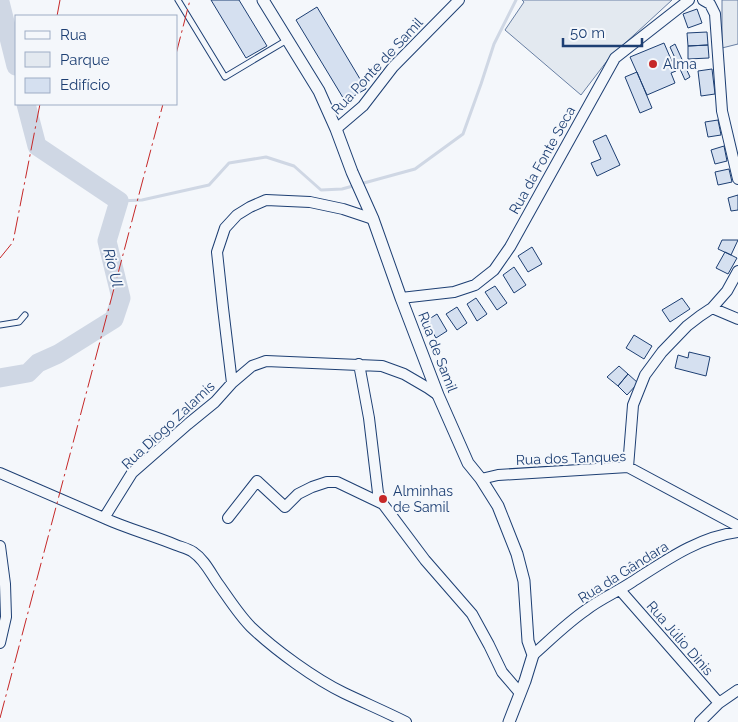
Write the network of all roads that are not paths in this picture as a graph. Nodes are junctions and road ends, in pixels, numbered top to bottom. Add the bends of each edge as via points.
1 (178, 0) edge
2 (263, 0) edge
3 (459, 0) edge
4 (689, 0) edge
5 (704, 0) edge
6 (287, 40) junction
7 (336, 129) junction
8 (738, 179) edge
9 (373, 220) junction
10 (738, 270) edge
11 (401, 298) junction
12 (712, 308) junction
13 (25, 315) dead end
14 (738, 320) edge
15 (0, 326) edge
16 (359, 364) junction
17 (232, 383) junction
18 (438, 395) junction
19 (628, 467) junction
20 (0, 473) edge
21 (482, 479) junction
22 (383, 504) junction
23 (104, 518) junction
24 (228, 518) dead end
25 (738, 526) edge
26 (738, 532) edge
27 (0, 546) edge
28 (620, 590) junction
29 (0, 643) edge
30 (533, 655) junction
31 (738, 690) edge
32 (520, 693) junction
33 (719, 703) junction
34 (406, 722) edge
35 (509, 722) edge
36 (700, 722) edge

1 - 6 lane via 225,77
2 - 6 street, Rua de Samil
3 - 7 street, Rua Ponte de Samil via 393,67 363,106
4 - 11 street, Rua da Fonte Seca via 615,58 494,270 475,285 454,292
5 - 8 street via 715,14 722,111
6 - 7 street, Rua de Samil via 318,91
7 - 9 street, Rua de Samil
9 - 11 street, Rua de Samil
9 - 17 street via 310,202 266,200 237,215 226,228 217,252
10 - 12 street via 727,291
11 - 18 street, Rua de Samil
12 - 14 street
12 - 19 street via 687,326 645,375 633,405
13 - 15 lane via 19,322
16 - 17 street, Rua Diogo Zalamis via 266,361 252,366
16 - 18 street, Rua Diogo Zalamis via 382,366 404,374
16 - 22 street via 378,493
17 - 23 street, Rua Diogo Zalamis via 215,402 132,473
18 - 21 street, Rua de Samil via 468,464
19 - 21 street, Rua dos Tanques via 498,474
19 - 25 street, Rua dos Tanques
20 - 23 street
21 - 30 street, Rua de Samil via 498,506 518,554 524,581 528,641
22 - 24 street via 337,482 327,482 298,494 285,507 257,481
22 - 32 street via 425,560 472,614 502,672
23 - 34 street via 193,552 251,627 275,647 326,683
26 - 28 street, Rua da Gândara via 700,541
27 - 29 street via 6,617
28 - 30 street, Rua da Gândara via 585,610
28 - 33 street, Rua Júlio Dinis
30 - 32 street
31 - 33 street
32 - 35 street
33 - 36 street

